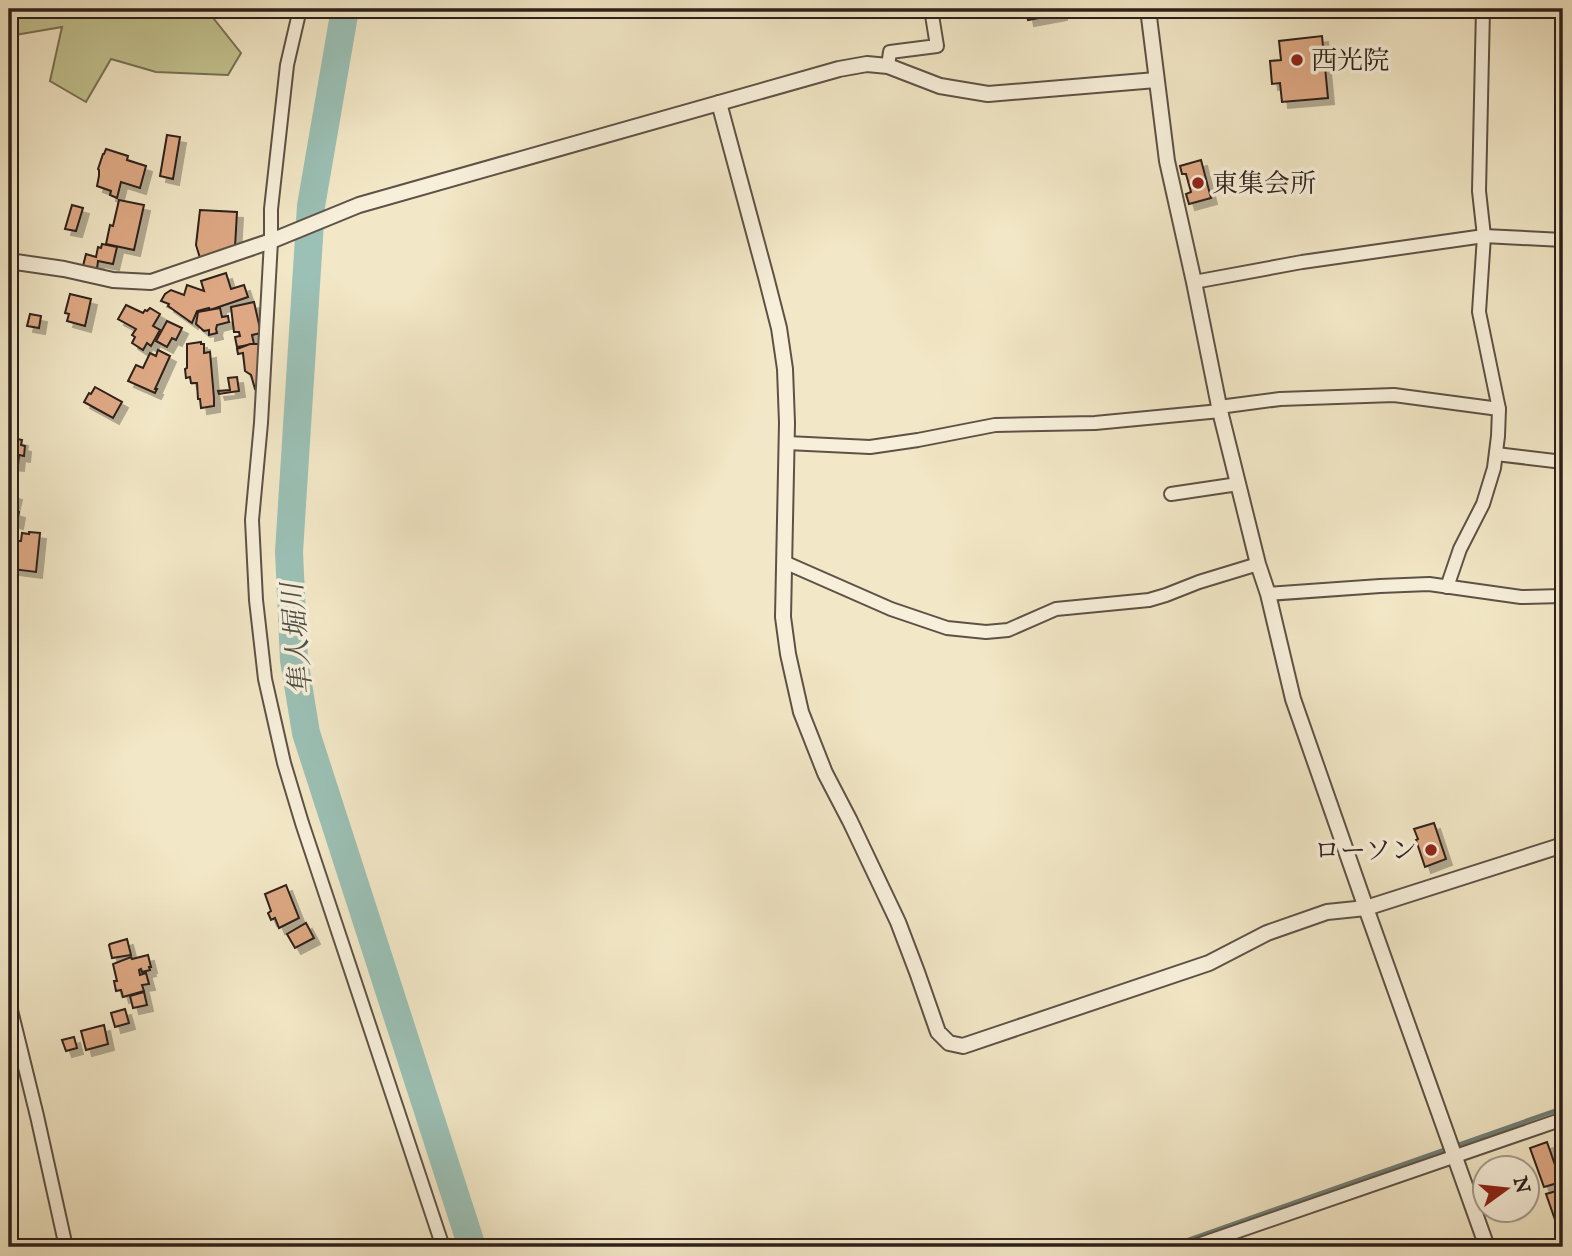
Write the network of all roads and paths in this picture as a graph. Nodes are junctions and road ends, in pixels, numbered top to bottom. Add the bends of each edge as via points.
1 (300, 9) edge
2 (931, 9) edge
3 (1148, 9) edge
4 (1483, 9) edge
5 (888, 66) junction
6 (1156, 80) junction
7 (719, 103) junction
8 (1484, 236) junction
9 (1563, 240) edge
10 (271, 241) junction
11 (9, 261) edge
12 (1194, 282) junction
13 (1219, 409) junction
14 (1499, 409) junction
15 (786, 443) junction
16 (1496, 454) junction
17 (1563, 462) edge
18 (1238, 484) junction
19 (1171, 494) dead end
20 (785, 562) junction
21 (1258, 564) junction
22 (1447, 587) junction
23 (1268, 594) junction
24 (1563, 596) edge
25 (1563, 845) edge
26 (1366, 908) junction
27 (9, 1002) edge
28 (1563, 1119) edge
29 (1456, 1158) junction
30 (1209, 1245) edge
31 (66, 1247) edge
32 (443, 1247) edge
33 (1192, 1247) edge
34 (1487, 1247) edge

1 - 10 street via 287,65
2 - 5 street via 937,46 890,52
3 - 6 street
4 - 8 street via 1479,191
5 - 6 street via 940,86 988,94
5 - 7 street via 839,69
6 - 12 street via 1167,161
7 - 10 street via 359,205
7 - 15 street via 779,328
8 - 9 street
8 - 12 street
8 - 14 street via 1479,312
10 - 11 street via 150,282
10 - 32 street via 252,520 265,679 302,823
12 - 13 street
13 - 14 street via 1280,398 1394,395
13 - 15 street via 1095,423 995,425 870,447
13 - 18 street
14 - 16 street
15 - 20 street
16 - 17 street
16 - 22 street via 1483,504
18 - 19 street
18 - 21 street
20 - 21 street via 891,609 947,628 986,632 1008,630 1056,609 1166,596
20 - 26 street via 783,617 801,712 825,773 898,922 938,1032 949,1043 963,1046 1209,963 1267,933 1327,912
21 - 23 street
22 - 23 street via 1429,584
22 - 24 street via 1521,597
23 - 26 street via 1293,699
25 - 26 street
26 - 29 street
27 - 31 street
28 - 29 street
29 - 30 street
29 - 34 street
30 - 33 street

